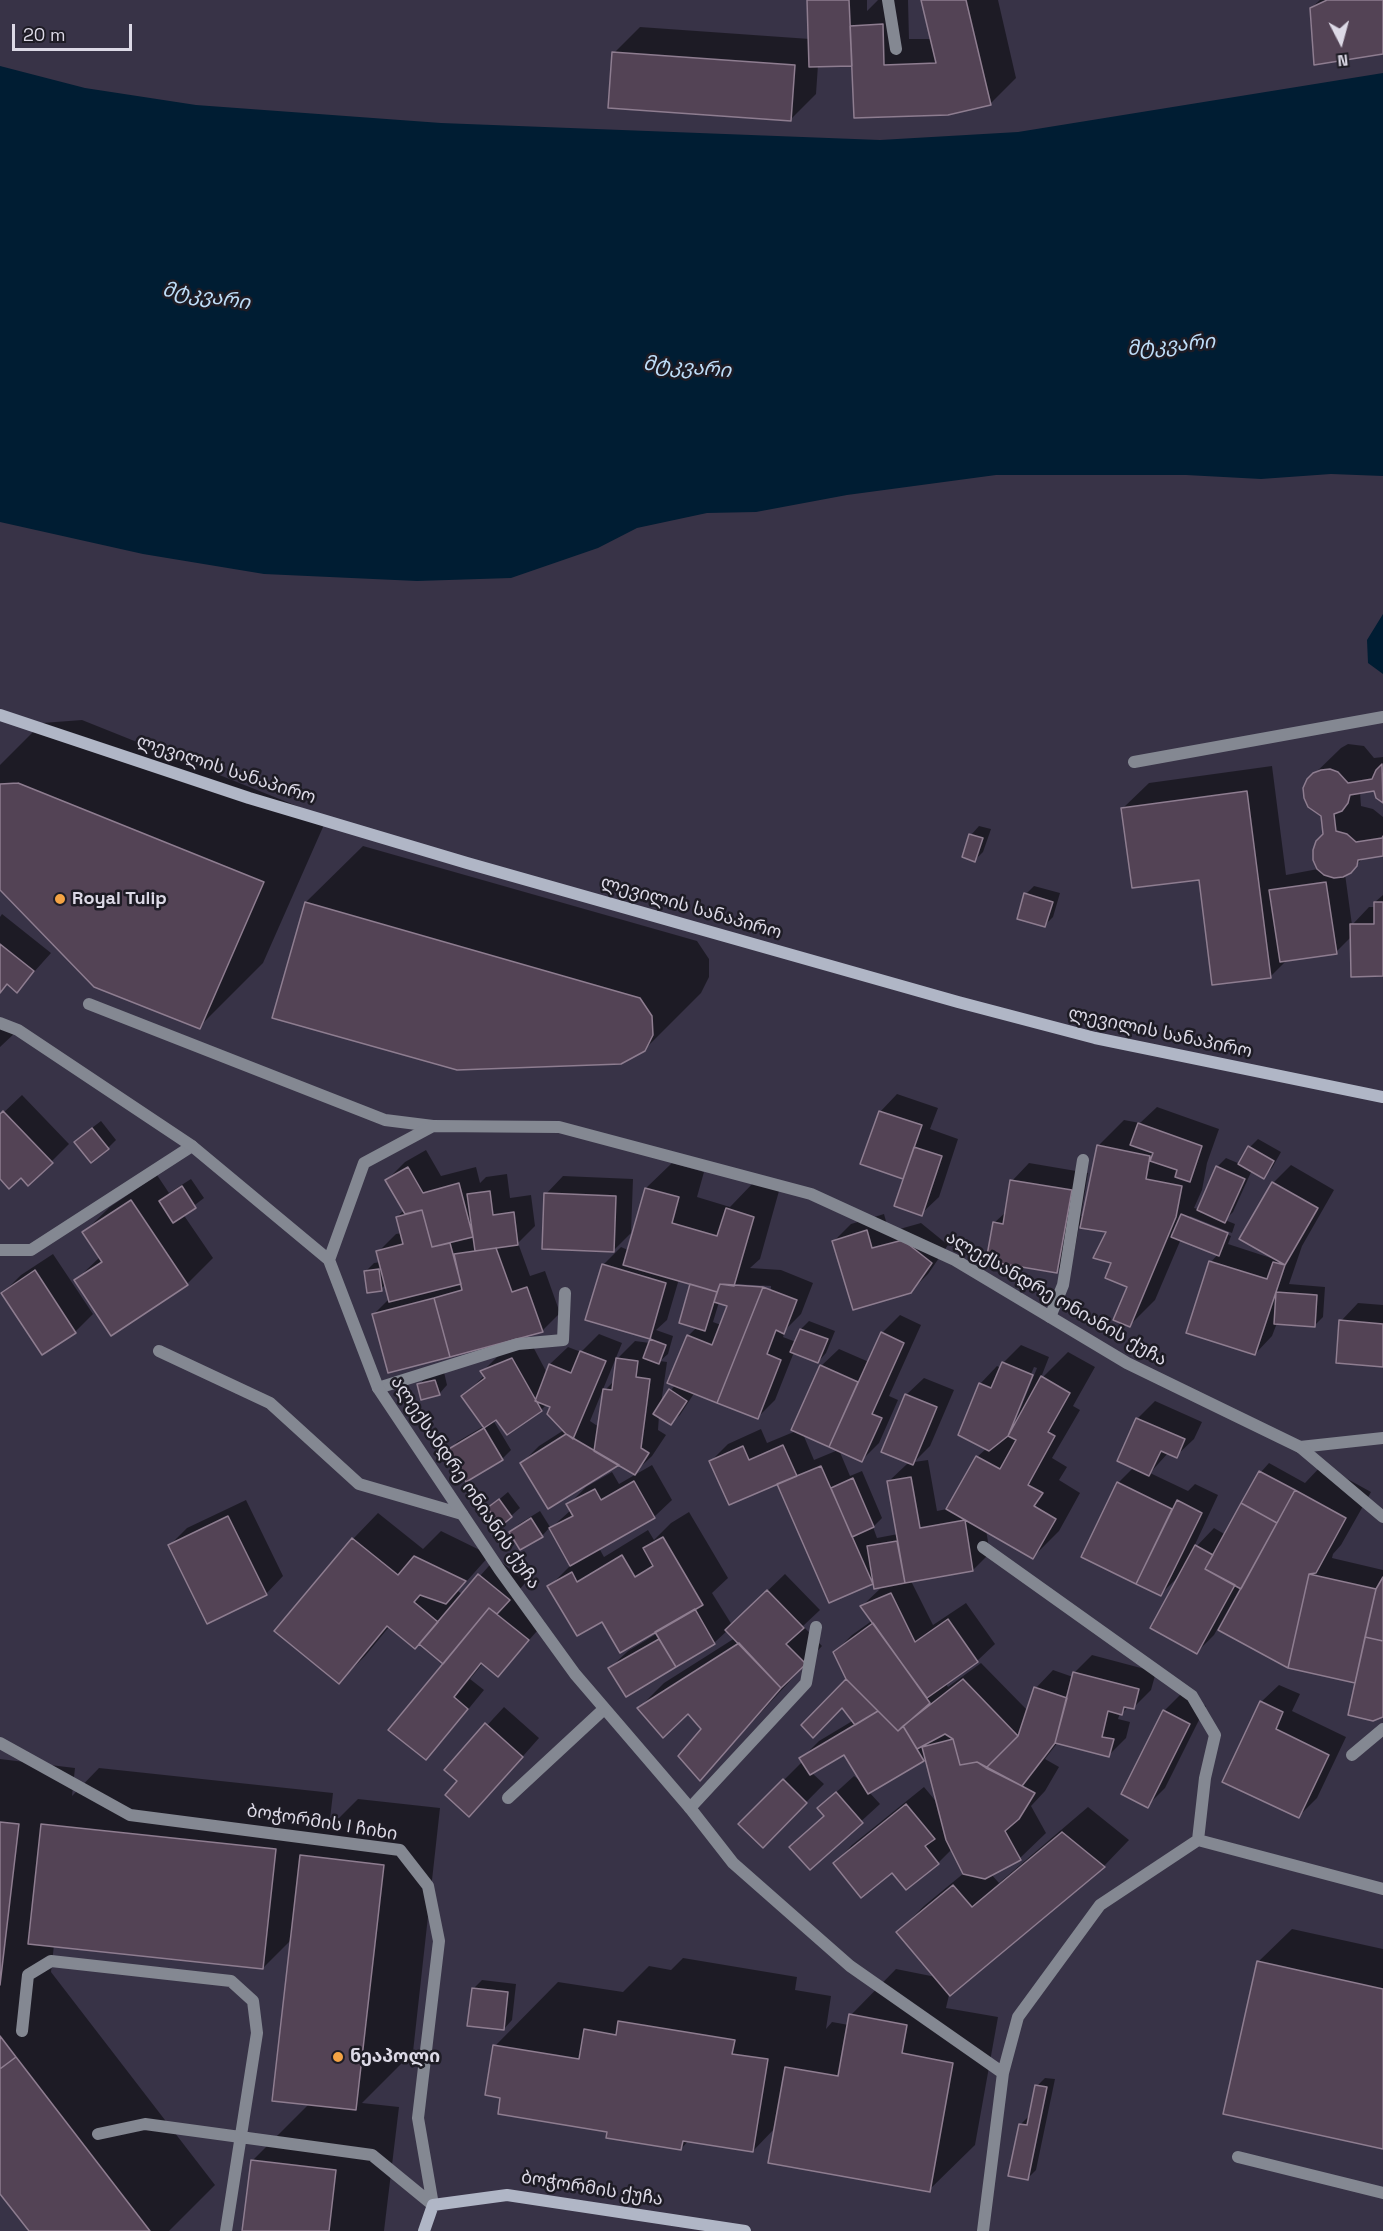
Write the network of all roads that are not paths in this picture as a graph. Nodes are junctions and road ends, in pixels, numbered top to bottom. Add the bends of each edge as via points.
1 (888, 0) edge
2 (896, 49) dead end
3 (0, 715) edge
4 (1383, 717) edge
5 (1134, 762) dead end
6 (89, 1004) dead end
7 (0, 1023) edge
8 (1383, 1097) edge
9 (433, 1126) junction
10 (192, 1146) junction
11 (1083, 1160) dead end
12 (0, 1250) edge
13 (329, 1260) junction
14 (565, 1293) dead end
15 (1050, 1317) junction
16 (159, 1351) dead end
17 (378, 1388) junction
18 (1383, 1438) edge
19 (1300, 1446) junction
20 (462, 1514) junction
21 (1383, 1516) edge
22 (983, 1546) dead end
23 (816, 1627) dead end
24 (604, 1709) junction
25 (1383, 1729) edge
26 (0, 1743) edge
27 (1352, 1755) dead end
28 (508, 1798) dead end
29 (690, 1809) junction
30 (1198, 1840) junction
31 (1383, 1889) edge
32 (22, 2031) dead end
33 (1003, 2073) junction
34 (98, 2134) dead end
35 (241, 2135) junction
36 (1238, 2157) dead end
37 (1383, 2193) edge
38 (433, 2205) junction
39 (226, 2231) edge
40 (424, 2231) edge
41 (745, 2231) edge
42 (983, 2231) edge

1 - 2 street
3 - 8 main road, ლევილის სანაპირო via 260,802 958,1002 1095,1038
4 - 5 street
6 - 9 street via 385,1120
7 - 10 street via 18,1030
9 - 13 street, ალექსანდრე ონიანის ქუჩა via 364,1163
9 - 15 street, ალექსანდრე ონიანის ქუჩა via 559,1127 811,1194 955,1260
10 - 12 street via 31,1250
10 - 13 street
11 - 15 street via 1063,1285
13 - 17 street, ალექსანდრე ონიანის ქუჩა
14 - 17 street via 563,1340 518,1344
15 - 19 street, ალექსანდრე ონიანის ქუჩა via 1127,1364
16 - 20 street via 270,1403 359,1484
17 - 20 street, ალექსანდრე ონიანის ქუჩა
18 - 19 street
19 - 21 street, ალექსანდრე ონიანის ქუჩა
20 - 24 street, ალექსანდრე ონიანის ქუჩა
22 - 30 street via 1192,1696 1215,1735
23 - 29 street via 806,1683
24 - 28 street
24 - 29 street, ალექსანდრე ონიანის ქუჩა
25 - 27 street
26 - 38 street, ბოჭორმის I ჩიხი via 130,1815 400,1850 428,1886 439,1941 418,2118
29 - 33 street, ალექსანდრე ონიანის ქუჩა via 733,1863 850,1965
30 - 31 street
30 - 33 street via 1100,1905 1018,2017
32 - 35 street via 28,1975 51,1961 231,1981 254,2001 257,2033
33 - 42 street
34 - 35 street via 145,2124
35 - 38 street via 372,2155
35 - 39 street
36 - 37 street
38 - 40 main road
38 - 41 main road, ბოჭორმის ქუჩა via 507,2195

